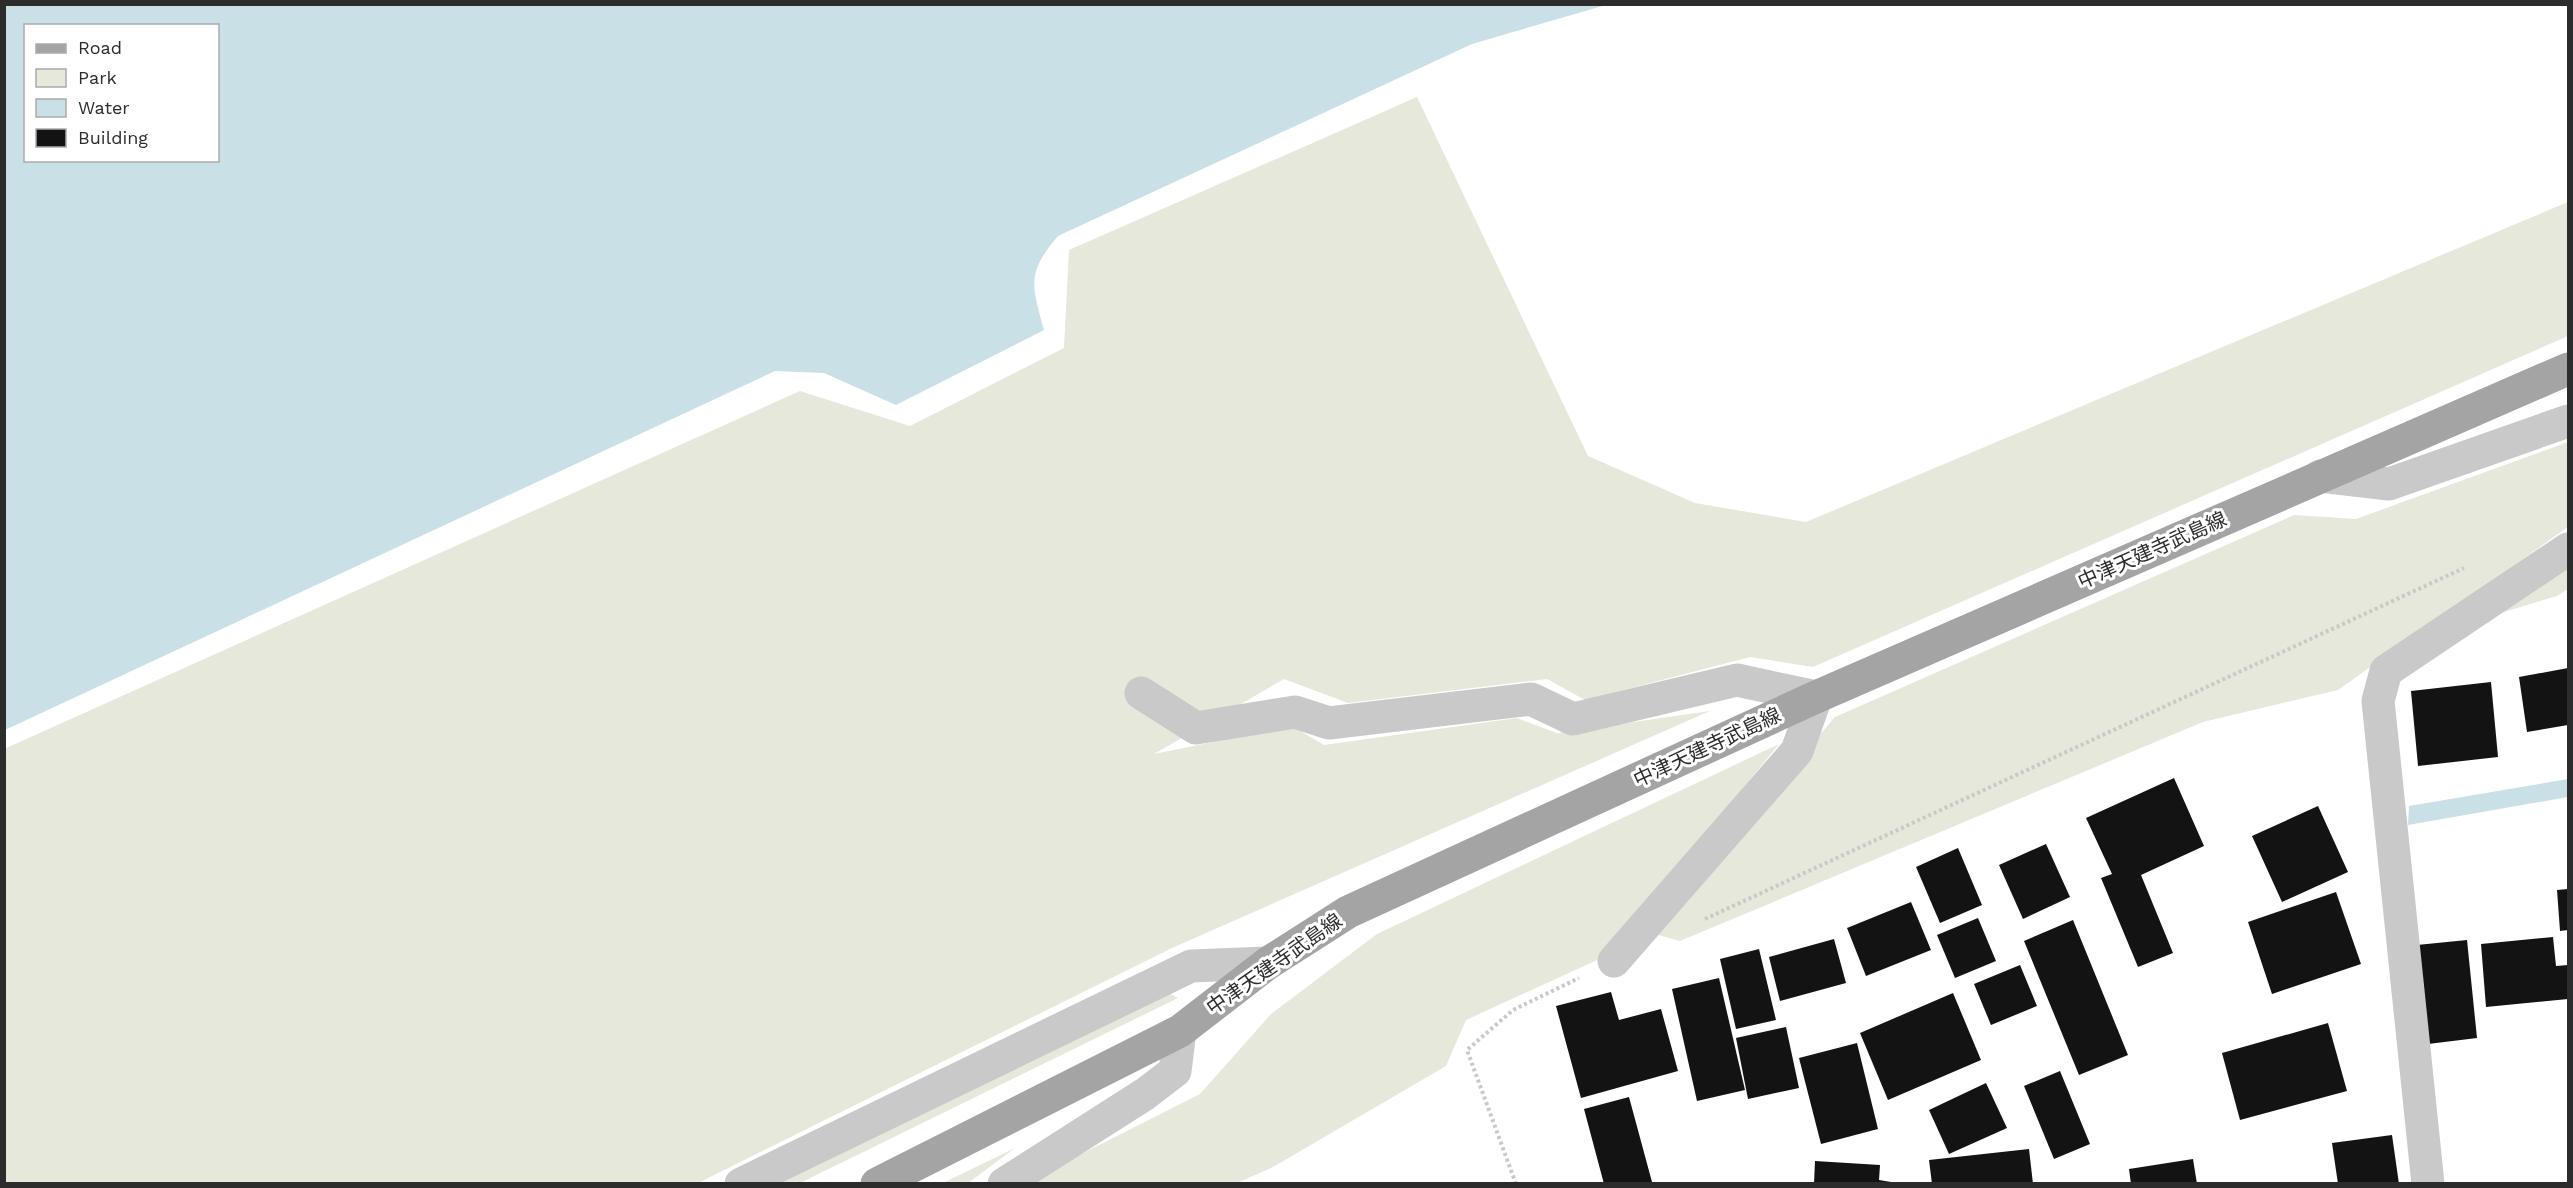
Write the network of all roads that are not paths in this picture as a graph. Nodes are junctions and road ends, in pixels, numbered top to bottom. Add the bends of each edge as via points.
1 (2568, 369) edge
2 (2568, 421) edge
3 (2320, 476) junction
4 (2568, 549) edge
5 (1141, 693) dead end
6 (1816, 698) junction
7 (1614, 961) road end
8 (1268, 963) junction
9 (1180, 1031) junction
10 (741, 1184) edge
11 (877, 1184) edge
12 (1004, 1184) edge
13 (2428, 1184) edge

1 - 3 main road, 中津天建寺武島線
2 - 3 street via 2389,484
3 - 6 main road, 中津天建寺武島線
4 - 13 street via 2386,671 2378,701
5 - 6 street via 1196,728 1295,712 1329,723 1531,699 1573,719 1737,680
6 - 7 street via 1797,751
6 - 8 main road, 中津天建寺武島線 via 1348,912
8 - 9 main road, 中津天建寺武島線
8 - 10 street via 1191,966
9 - 11 main road, 中津天建寺武島線
9 - 12 street via 1175,1071

